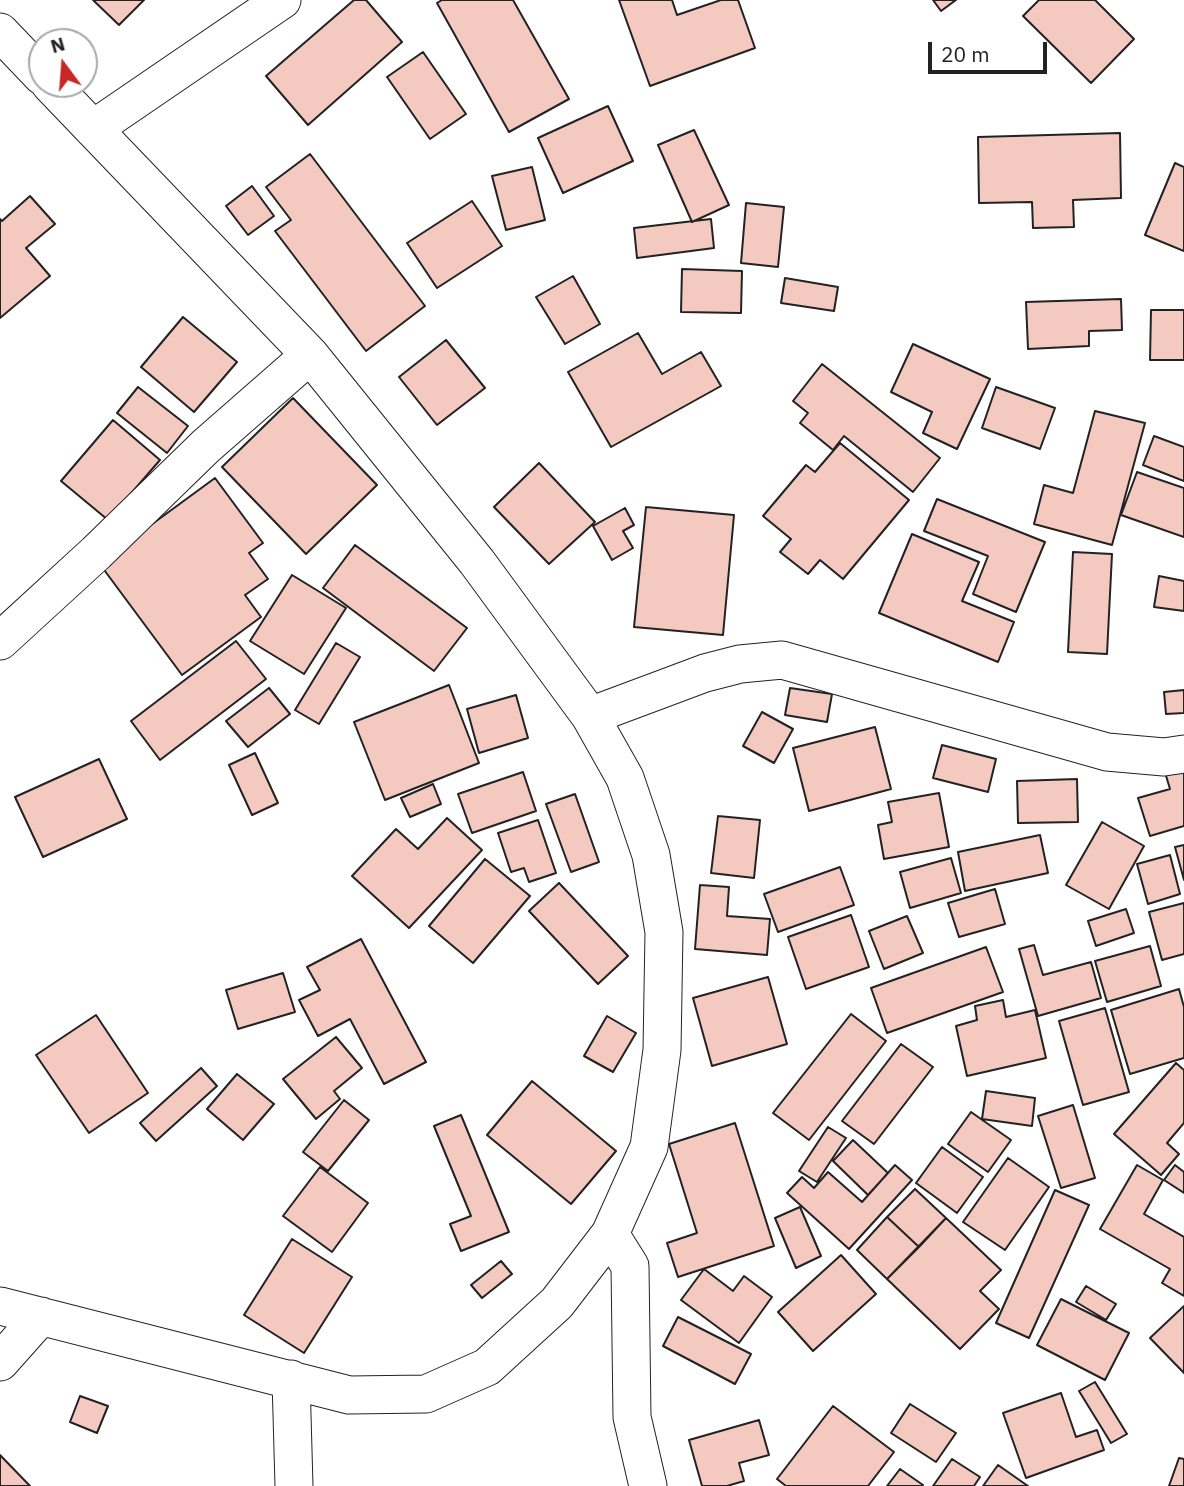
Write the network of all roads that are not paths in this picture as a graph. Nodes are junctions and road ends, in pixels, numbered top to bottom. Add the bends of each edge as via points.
1 (282, 0) edge
2 (0, 32) edge
3 (28, 61) edge
4 (63, 98) edge
5 (93, 129) junction
6 (310, 355) junction
7 (0, 641) edge
8 (590, 716) junction
9 (1184, 754) edge
10 (610, 1234) junction
11 (0, 1306) edge
12 (41, 1316) junction
13 (0, 1362) edge
14 (291, 1380) junction
15 (294, 1486) edge
16 (648, 1486) edge

1 - 5 street
2 - 3 street
4 - 5 street
5 - 6 street
6 - 7 street via 206,446
6 - 8 street via 477,562
8 - 9 street via 705,673 782,660 1107,752 1164,757
8 - 10 street via 625,778 651,855 664,932 662,1050 649,1147
10 - 14 street via 557,1303 487,1367 426,1394 349,1395
10 - 16 street via 630,1266 632,1417
11 - 12 street
12 - 13 street
12 - 14 street
14 - 15 street

